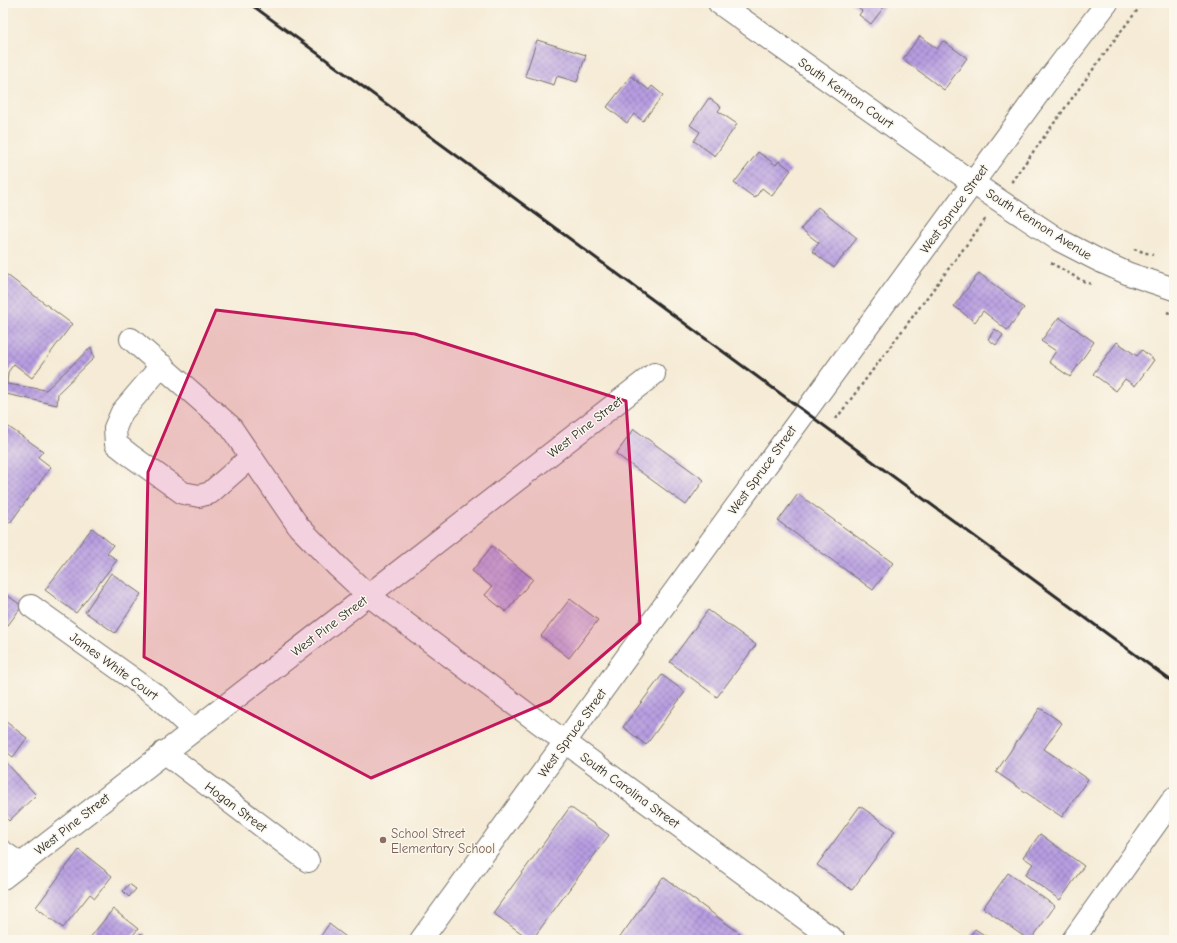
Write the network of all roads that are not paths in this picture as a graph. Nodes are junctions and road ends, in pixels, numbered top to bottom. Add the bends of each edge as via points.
1 (719, 3) edge
2 (1107, 3) edge
3 (973, 183) junction
4 (1174, 289) edge
5 (131, 339) dead end
6 (162, 366) junction
7 (654, 374) dead end
8 (252, 457) junction
9 (368, 595) junction
10 (31, 606) dead end
11 (193, 730) junction
12 (565, 742) junction
13 (164, 752) junction
14 (1174, 798) edge
15 (308, 861) dead end
16 (9, 865) edge
17 (421, 940) edge
18 (834, 940) edge
19 (1073, 940) edge

1 - 3 street, South Kennon Court
2 - 3 street, West Spruce Street
3 - 4 street, South Kennon Avenue via 1059,240 1129,274
3 - 12 street, West Spruce Street
5 - 6 street, South Carolina Street
6 - 8 street, South Carolina Street via 230,426
6 - 8 street via 122,412 115,428 116,444 183,494 199,496 210,493
7 - 9 street, West Pine Street
8 - 9 street, South Carolina Street via 299,527
9 - 11 street, West Pine Street
9 - 12 street, South Carolina Street
10 - 11 street, James White Court via 157,696
11 - 13 street, West Pine Street
12 - 17 street, West Spruce Street
12 - 18 street, South Carolina Street
13 - 15 street, Hogan Street
13 - 16 street, West Pine Street
14 - 19 street

